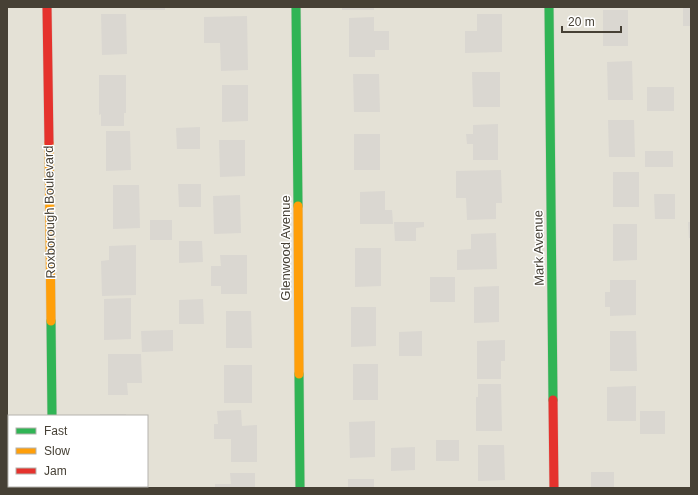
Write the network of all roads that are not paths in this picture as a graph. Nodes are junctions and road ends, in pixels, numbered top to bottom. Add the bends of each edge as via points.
1 (47, 7) edge
2 (296, 7) edge
3 (549, 7) edge
4 (52, 415) edge
5 (300, 488) edge
6 (554, 488) edge

1 - 4 street, Roxborough Boulevard
2 - 5 street, Glenwood Avenue
3 - 6 street, Mark Avenue

